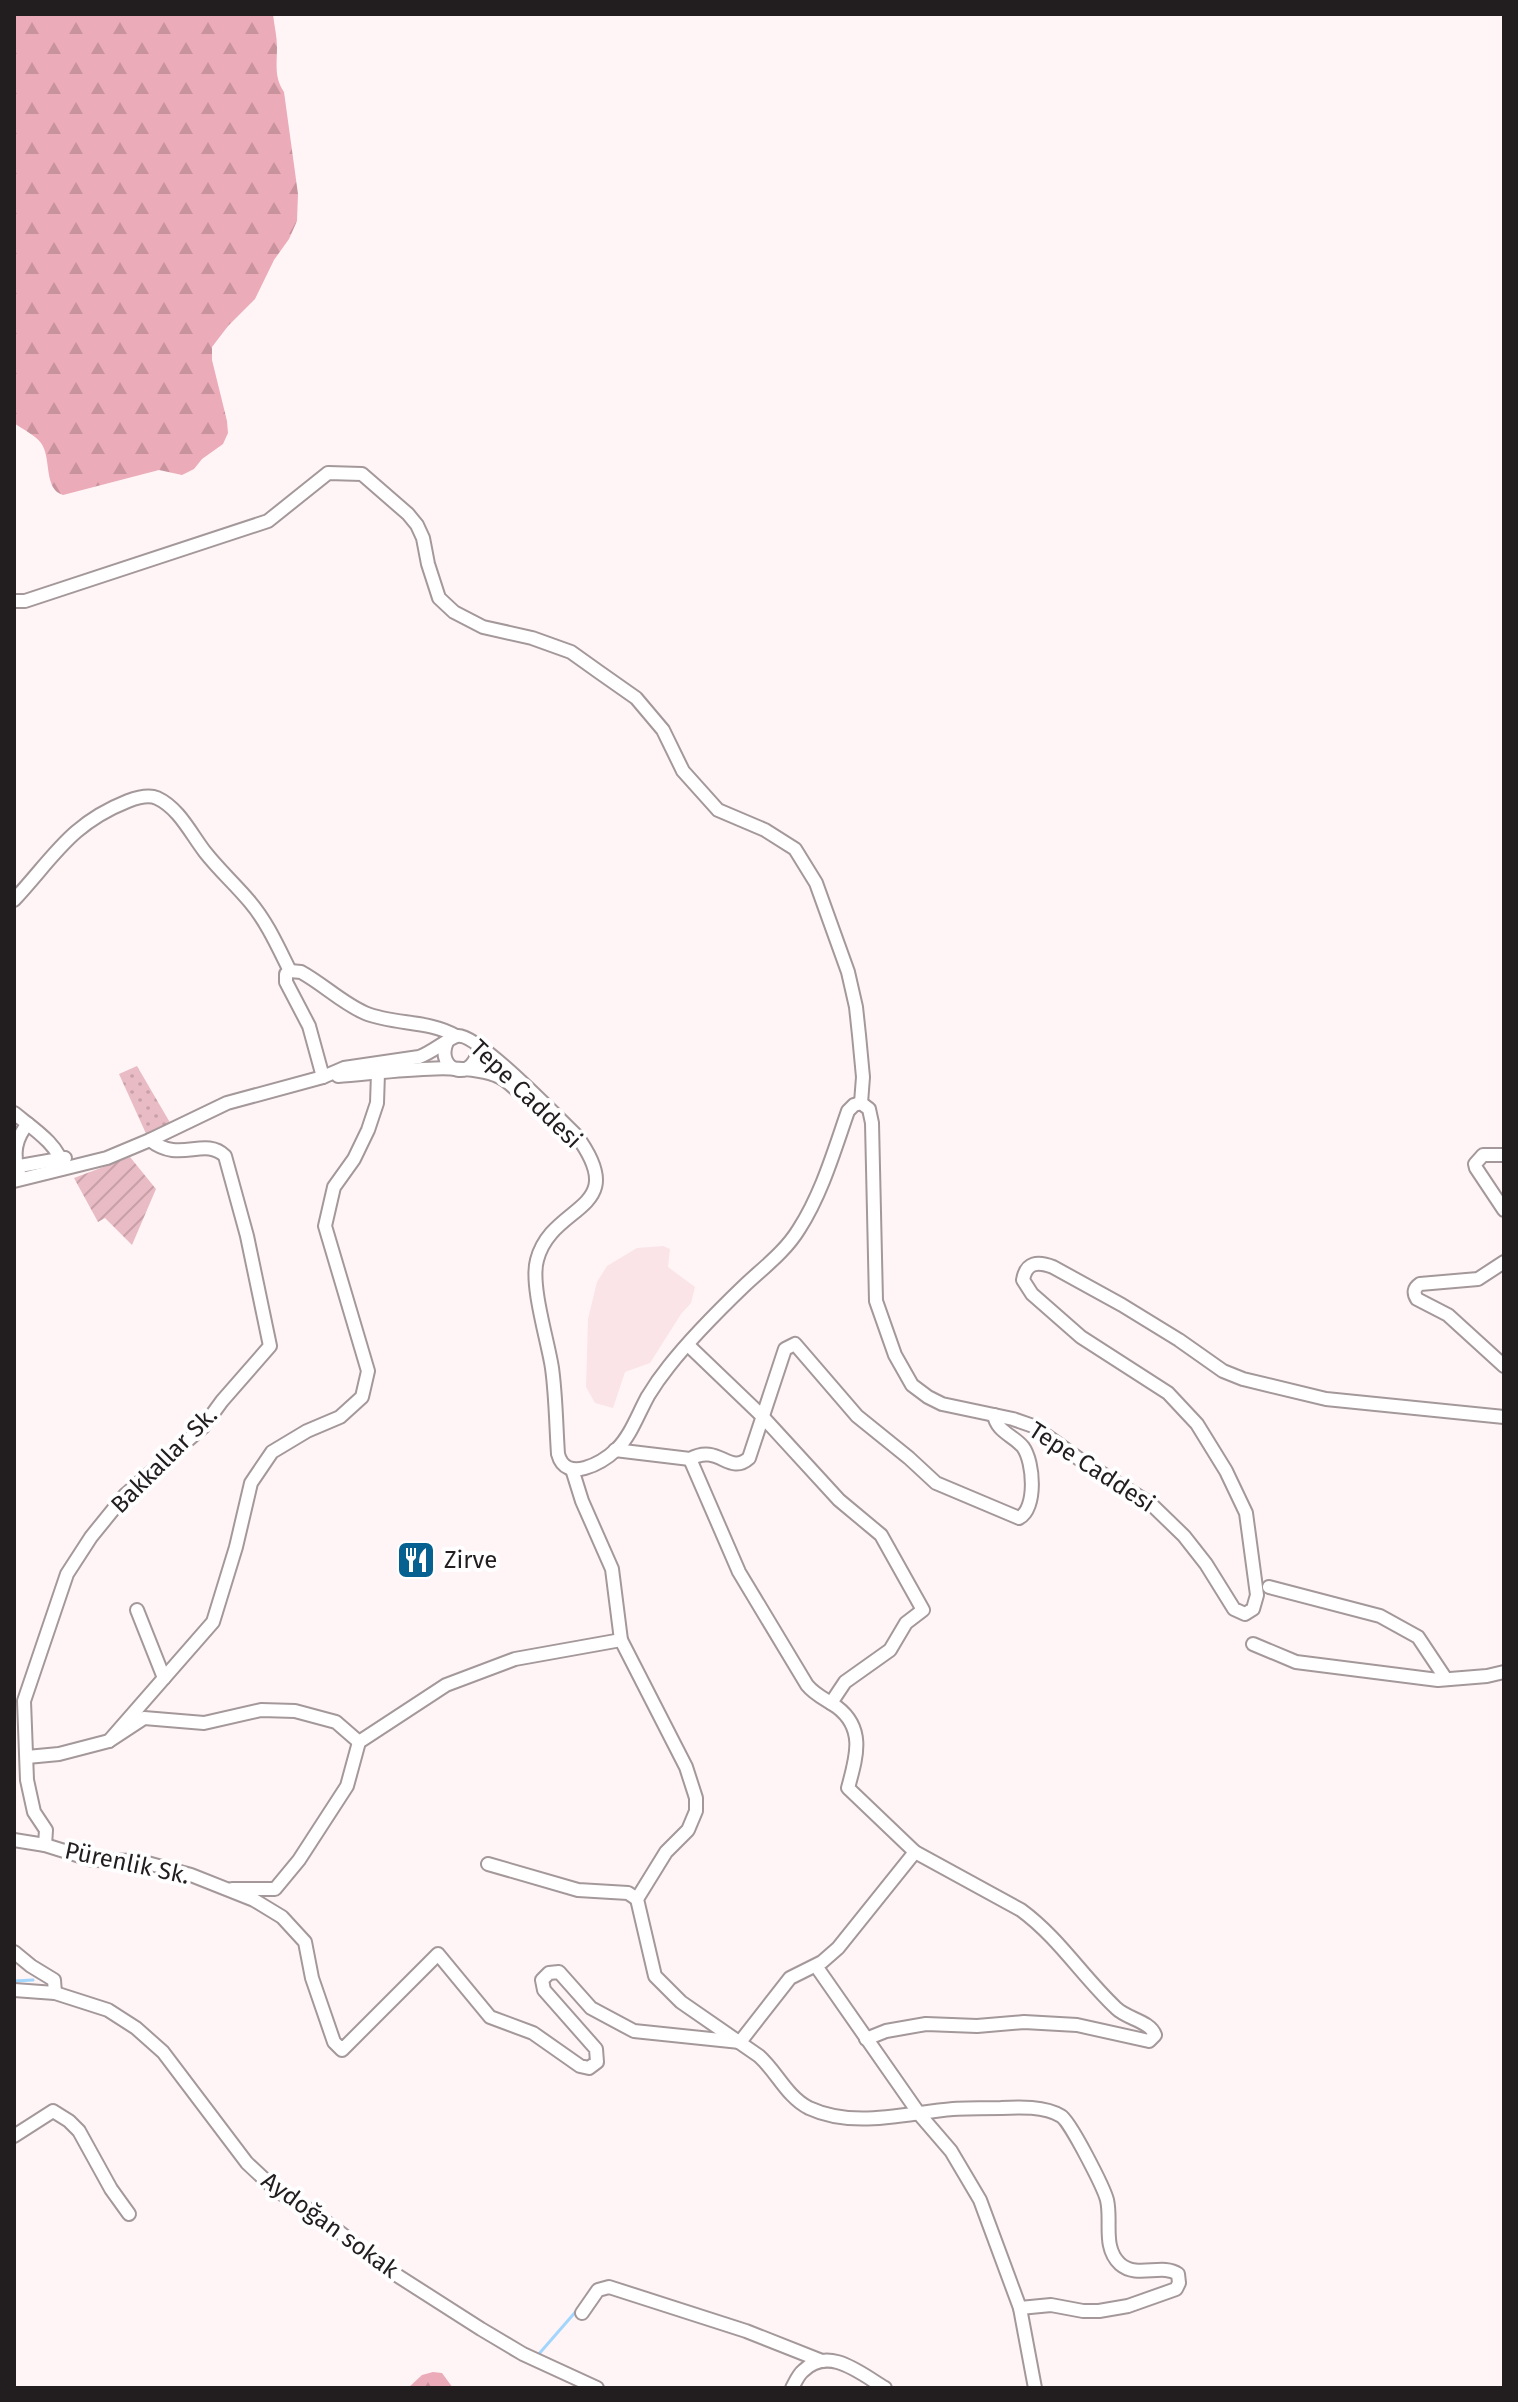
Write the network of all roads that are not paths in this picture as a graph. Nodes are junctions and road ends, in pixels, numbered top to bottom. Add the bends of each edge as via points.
1 (14, 601) edge
2 (14, 900) edge
3 (290, 971) junction
4 (452, 1039) junction
5 (479, 1044) junction
6 (462, 1070) junction
7 (378, 1073) junction
8 (323, 1077) junction
9 (861, 1103) junction
10 (14, 1113) edge
11 (28, 1124) junction
12 (150, 1140) junction
13 (1504, 1155) edge
14 (590, 1158) junction
15 (62, 1163) junction
16 (15, 1166) edge
17 (18, 1181) edge
18 (1504, 1210) edge
19 (1504, 1262) edge
20 (688, 1345) junction
21 (1504, 1366) edge
22 (994, 1415) junction
23 (762, 1416) junction
24 (1504, 1417) edge
25 (615, 1450) junction
26 (690, 1459) junction
27 (572, 1469) junction
28 (1269, 1587) dead end
29 (137, 1610) dead end
30 (621, 1640) junction
31 (1253, 1644) dead end
32 (1504, 1672) edge
33 (164, 1678) junction
34 (1446, 1679) junction
35 (831, 1703) junction
36 (109, 1741) junction
37 (359, 1742) junction
38 (27, 1757) junction
39 (14, 1840) edge
40 (45, 1845) junction
41 (915, 1852) junction
42 (488, 1864) dead end
43 (225, 1889) junction
44 (637, 1899) junction
45 (14, 1952) edge
46 (816, 1966) junction
47 (14, 1990) edge
48 (55, 1993) junction
49 (866, 2039) junction
50 (740, 2042) junction
51 (920, 2115) junction
52 (14, 2136) edge
53 (129, 2214) dead end
54 (1020, 2308) junction
55 (582, 2313) dead end
56 (822, 2361) junction
57 (597, 2388) edge
58 (792, 2388) edge
59 (885, 2388) edge
60 (1035, 2388) edge

1 - 9 street, Tepe Caddesi via 268,521 328,473 362,474 417,525 439,598 454,612 483,627 571,652 636,698 663,730 683,771 718,810 795,849 816,883 848,972 863,1077
2 - 3 street via 82,826 132,800 156,797 179,816 250,902
3 - 4 street via 301,972 364,1012 443,1029
3 - 8 street via 286,982 309,1026
4 - 5 street, Tepe Caddesi via 468,1037
4 - 6 street via 443,1054 452,1068
4 - 8 street, Tepe Caddesi via 419,1057 344,1068
5 - 6 street via 476,1062
5 - 14 street, Tepe Caddesi via 576,1135
6 - 7 street, Tepe Caddesi
6 - 14 street, Tepe Caddesi via 506,1080
7 - 8 street, Tepe Caddesi
7 - 33 street via 377,1103 368,1130 334,1187 325,1226 368,1371 362,1397 340,1417 272,1452 251,1483 213,1622
8 - 12 street, Tepe Caddesi via 227,1103
9 - 20 street via 848,1111 823,1182 795,1236
9 - 22 street, Tepe Caddesi via 869,1109 872,1123 874,1284 887,1336 918,1391 942,1404
10 - 11 street
11 - 15 street
11 - 16 street via 17,1143
12 - 15 street, Tepe Caddesi via 107,1158
12 - 38 street, Bakkallar Sk. via 167,1151 214,1149 225,1156 270,1346 203,1427 125,1495 67,1574 24,1701
13 - 18 street via 1483,1155 1475,1164
14 - 27 street, Tepe Caddesi via 597,1176 593,1195 553,1231 536,1263 555,1391 558,1454
15 - 16 street
15 - 17 street
16 - 17 street
19 - 21 street via 1478,1279 1420,1284 1414,1290 1417,1299 1448,1315
20 - 23 street
20 - 25 street via 656,1383
22 - 23 street via 998,1427 1028,1456 1031,1503 1019,1518 936,1483 857,1416 795,1344 785,1349
22 - 24 street, Tepe Caddesi via 1033,1426 1151,1504 1206,1564 1234,1609 1245,1614 1256,1603 1254,1566 1243,1503 1226,1471 1197,1424 1168,1393 1100,1352 1032,1294 1023,1280 1031,1265 1053,1267 1243,1379 1326,1399
23 - 26 street via 743,1463 701,1453
23 - 35 street via 839,1500 881,1535 923,1610 906,1623 885,1655 845,1682
25 - 26 street
25 - 27 street via 592,1466
26 - 35 street via 739,1572 807,1685
27 - 30 street via 612,1569
28 - 34 street via 1380,1616 1418,1637
29 - 33 street
30 - 37 street via 515,1659 446,1685
30 - 44 street via 686,1767 696,1798 688,1830 666,1852
31 - 34 street via 1296,1662
32 - 34 street
33 - 36 street
35 - 41 street via 849,1718 858,1740 848,1788
36 - 37 street via 144,1718 204,1723 261,1710 295,1711 336,1722
36 - 38 street
37 - 43 street via 347,1786 275,1889
38 - 40 street, Bakkallar Sk. via 27,1780 34,1812 46,1830
39 - 40 street, Pürenlik Sk.
40 - 43 street, Pürenlik Sk. via 93,1860 140,1861
41 - 46 street via 838,1948
41 - 49 street via 1036,1921 1120,2012 1149,2026 1155,2035 1149,2041 1077,2025 1024,2022 926,2024
42 - 44 street via 578,1890 628,1893
43 - 50 street, Pürenlik Sk. via 282,1917 305,1942 325,2016 342,2050 438,1954 490,2017 533,2033 580,2066 589,2068 597,2062 596,2049 544,1990 542,1980 549,1973 559,1972 591,2008 634,2031
44 - 50 street via 655,1976 681,2002
45 - 48 street via 54,1980
46 - 49 street
46 - 50 street via 783,1985
47 - 48 street, Aydoğan sokak
48 - 57 street, Aydoğan sokak via 108,2010 163,2052 247,2163 278,2192 481,2329
49 - 51 street
50 - 51 street via 809,2108 871,2119
51 - 54 street via 951,2151 980,2200
51 - 54 street via 1018,2107 1064,2117 1104,2191 1109,2244 1117,2260 1137,2271 1172,2270 1179,2278 1176,2289 1114,2309
52 - 53 street via 53,2111 69,2121
54 - 60 street
55 - 56 street via 598,2290 609,2287
56 - 58 street via 803,2370
56 - 59 street via 841,2361

